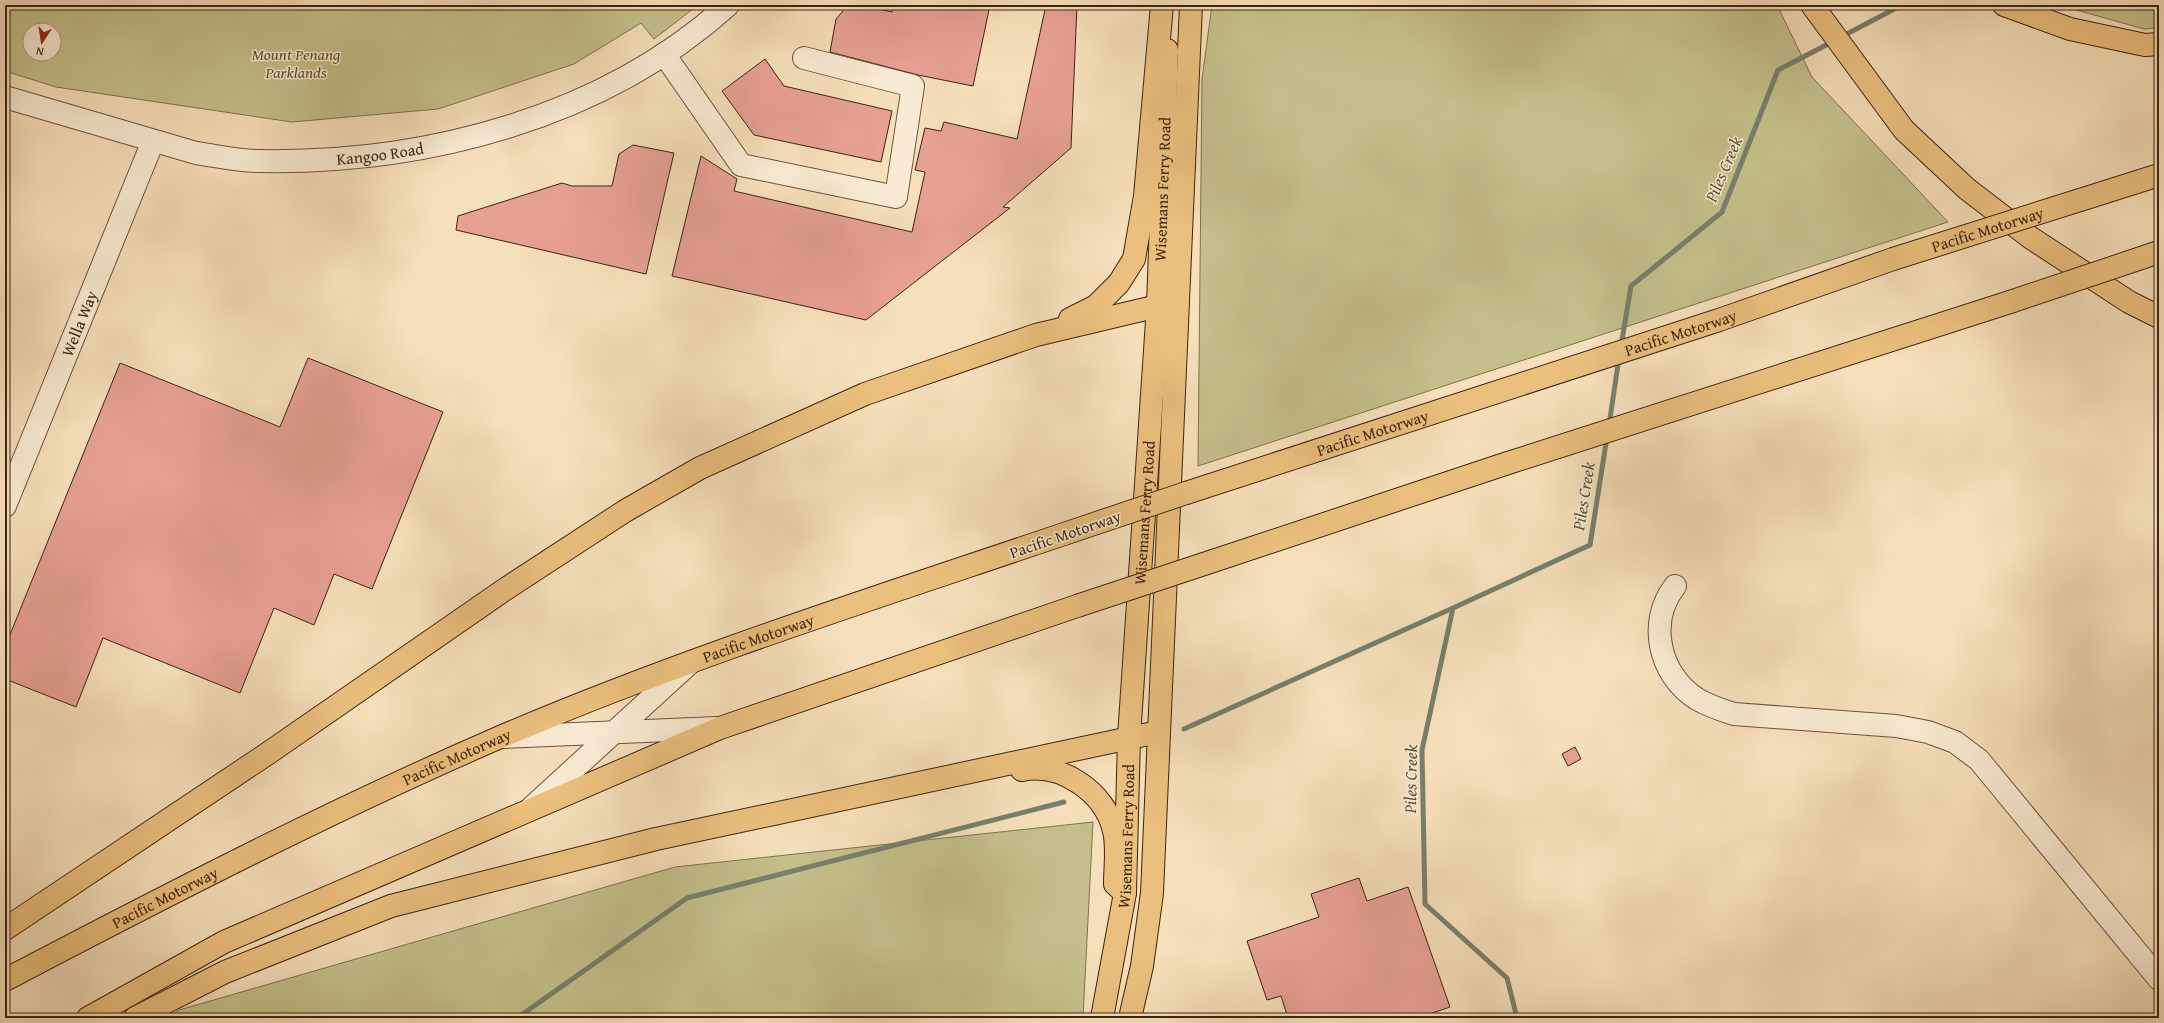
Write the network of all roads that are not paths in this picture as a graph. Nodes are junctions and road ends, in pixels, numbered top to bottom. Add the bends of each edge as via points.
1 (728, 5) edge
2 (1162, 5) edge
3 (1169, 5) edge
4 (1191, 5) edge
5 (2004, 5) edge
6 (1813, 8) edge
7 (2159, 44) edge
8 (664, 54) junction
9 (804, 58) dead end
10 (5, 97) edge
11 (153, 141) junction
12 (2159, 175) edge
13 (2159, 252) edge
14 (1168, 307) junction
15 (2159, 317) edge
16 (1036, 335) junction
17 (5, 506) edge
18 (1675, 586) dead end
19 (691, 662) junction
20 (720, 728) junction
21 (1158, 732) junction
22 (613, 733) junction
23 (501, 737) junction
24 (1129, 737) junction
25 (964, 774) junction
26 (526, 812) junction
27 (1125, 893) junction
28 (5, 929) edge
29 (2159, 979) edge
30 (5, 980) edge
31 (88, 1018) edge
32 (134, 1018) edge
33 (1102, 1018) edge
34 (1130, 1018) edge

1 - 8 street, Kangoo Road
2 - 16 main road via 1145,196 1134,258 1119,284 1096,306 1039,329
3 - 14 main road, Wisemans Ferry Road
4 - 14 main road, Wisemans Ferry Road
5 - 7 main road via 2070,29 2145,45
6 - 15 main road via 1904,130 1967,189 2031,238 2129,302
8 - 9 street via 741,165 896,197 913,86
8 - 11 street, Kangoo Road via 624,80 537,117 464,139 423,148 354,158 258,161 196,153
10 - 11 street, Kangoo Road
11 - 17 street, Wella Way
12 - 19 main road, Pacific Motorway, bridge via 1893,259 1719,320 1186,493
13 - 20 main road, bridge via 1508,463
14 - 16 main road
14 - 21 main road, Wisemans Ferry Road
14 - 24 main road, Wisemans Ferry Road
16 - 28 main road via 865,394 700,468 625,511 504,590 267,754
18 - 29 street via 1668,595 1662,611 1659,625 1660,643 1669,668 1696,698 1717,710 1734,714 1896,726 1928,732 1955,742 1979,760
19 - 22 street
19 - 23 main road, Pacific Motorway
20 - 22 street
20 - 26 main road
21 - 24 main road
21 - 34 main road, Wisemans Ferry Road via 1152,893 1142,966
22 - 23 street
22 - 26 street
23 - 30 main road, Pacific Motorway via 301,827
24 - 25 main road
24 - 27 main road, Wisemans Ferry Road
25 - 27 main road via 970,780 1036,767 1056,771 1077,781 1093,795 1110,819 1114,832 1115,884
25 - 32 main road via 656,839 391,906 225,972
26 - 31 main road via 224,942
27 - 33 main road, Wisemans Ferry Road

